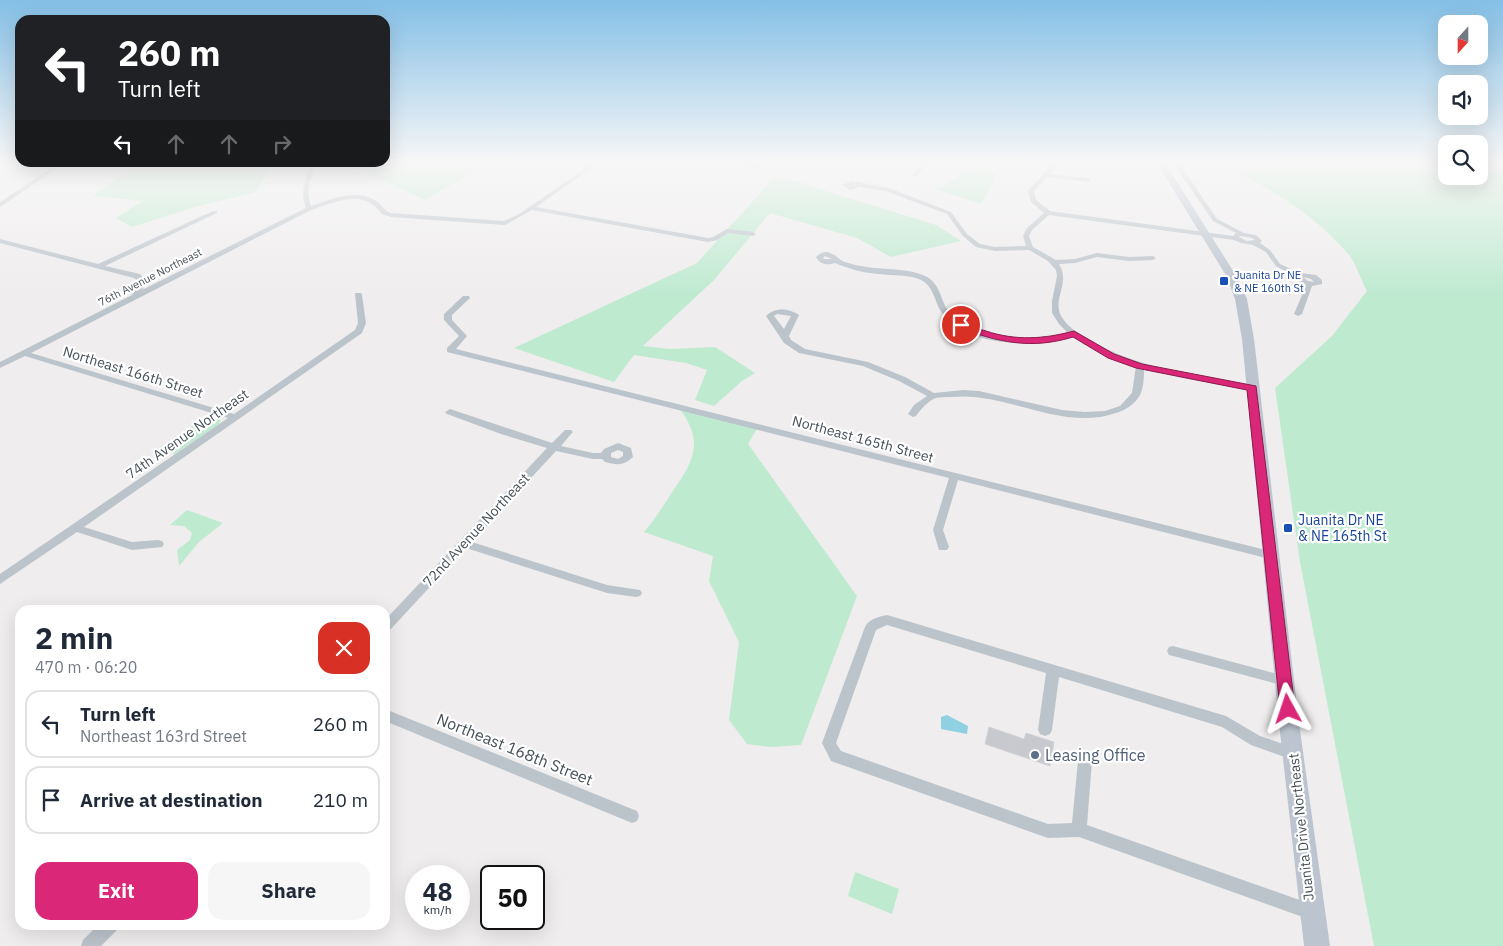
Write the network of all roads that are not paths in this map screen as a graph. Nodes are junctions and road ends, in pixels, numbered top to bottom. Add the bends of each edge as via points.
1 (315, 207) edge
2 (382, 207) edge
3 (936, 207) edge
4 (1041, 207) edge
5 (1189, 207) edge
6 (1206, 207) edge
7 (531, 208) joint
8 (309, 209) joint
9 (215, 212) dead end
10 (1048, 213) junction
11 (753, 234) dead end
12 (1208, 236) junction
13 (1239, 236) junction
14 (0, 241) edge
15 (1030, 248) junction
16 (1154, 258) dead end
17 (836, 260) dead end
18 (1055, 262) junction
19 (98, 266) junction
20 (358, 295) dead end
21 (134, 298) junction
22 (466, 298) dead end
23 (1298, 314) dead end
24 (1074, 334) junction
25 (785, 336) dead end
26 (24, 353) junction
27 (0, 365) edge
28 (1140, 366) junction
29 (1252, 388) junction
30 (933, 396) junction
31 (450, 412) dead end
32 (913, 414) dead end
33 (235, 417) junction
34 (568, 432) dead end
35 (555, 446) junction
36 (605, 456) dead end
37 (954, 477) junction
38 (76, 528) junction
39 (464, 543) junction
40 (158, 544) dead end
41 (943, 547) dead end
42 (1270, 555) junction
43 (0, 580) edge
44 (636, 594) dead end
45 (390, 623) edge
46 (1174, 651) dead end
47 (1053, 670) junction
48 (1285, 681) junction
49 (390, 717) edge
50 (1045, 730) dead end
51 (1293, 754) junction
52 (1085, 761) dead end
53 (632, 816) dead end
54 (1079, 830) junction
55 (1311, 912) junction
56 (105, 930) edge
57 (89, 946) edge
58 (1317, 946) edge

1 - 8 street, 76th Avenue Northeast
2 - 7 street, 76th Avenue Northeast via 384,213 391,215 505,223
3 - 15 street via 957,219 974,243 998,249
4 - 10 street
5 - 12 main road, Juanita Drive Northeast
6 - 13 street via 1215,220
7 - 11 street via 708,240 727,232
8 - 21 street, 76th Avenue Northeast
9 - 19 street
10 - 12 street
10 - 15 street via 1029,229 1026,236
12 - 13 street
12 - 29 main road, Juanita Drive Northeast via 1239,292 1248,339
13 - 23 street via 1268,251 1281,267 1319,282 1308,283
14 - 19 street
15 - 18 street
16 - 18 street via 1097,255
17 - 24 street via 869,270 912,274 925,279 936,288 944,310 951,318 974,331 1025,342 1053,340
18 - 24 street via 1062,276 1056,314
19 - 21 street via 142,280
20 - 33 street, 74th Avenue Northeast via 362,323 359,330
21 - 26 street, 76th Avenue Northeast
22 - 37 street, Northeast 165th Street via 448,314 448,320 464,336 450,350
24 - 28 street via 1111,356
25 - 30 street via 802,351 865,364
26 - 27 street, 76th Avenue Northeast
26 - 33 street, Northeast 166th Street
28 - 29 street
28 - 30 street via 1135,396 1118,411 1103,416 1084,416 963,392
29 - 42 main road, Juanita Drive Northeast
30 - 32 street via 917,407
31 - 35 street via 471,422
33 - 38 street, 74th Avenue Northeast
34 - 35 street, 72nd Avenue Northeast
35 - 36 street
35 - 39 street, 72nd Avenue Northeast
37 - 41 street via 938,530
37 - 42 street, Northeast 165th Street
38 - 40 street via 132,546
38 - 43 street, 74th Avenue Northeast
39 - 44 street via 608,589
39 - 45 street, 72nd Avenue Northeast
42 - 48 main road, Juanita Drive Northeast
46 - 48 street
47 - 50 street
47 - 51 street via 1226,722 1256,741
47 - 54 street via 887,620 878,622 871,627 829,744 836,756 1048,831
48 - 51 main road, Juanita Drive Northeast
49 - 53 street, Northeast 168th Street
51 - 55 main road, Juanita Drive Northeast
52 - 54 street
54 - 55 street
55 - 58 main road, Juanita Drive Northeast
56 - 57 street

